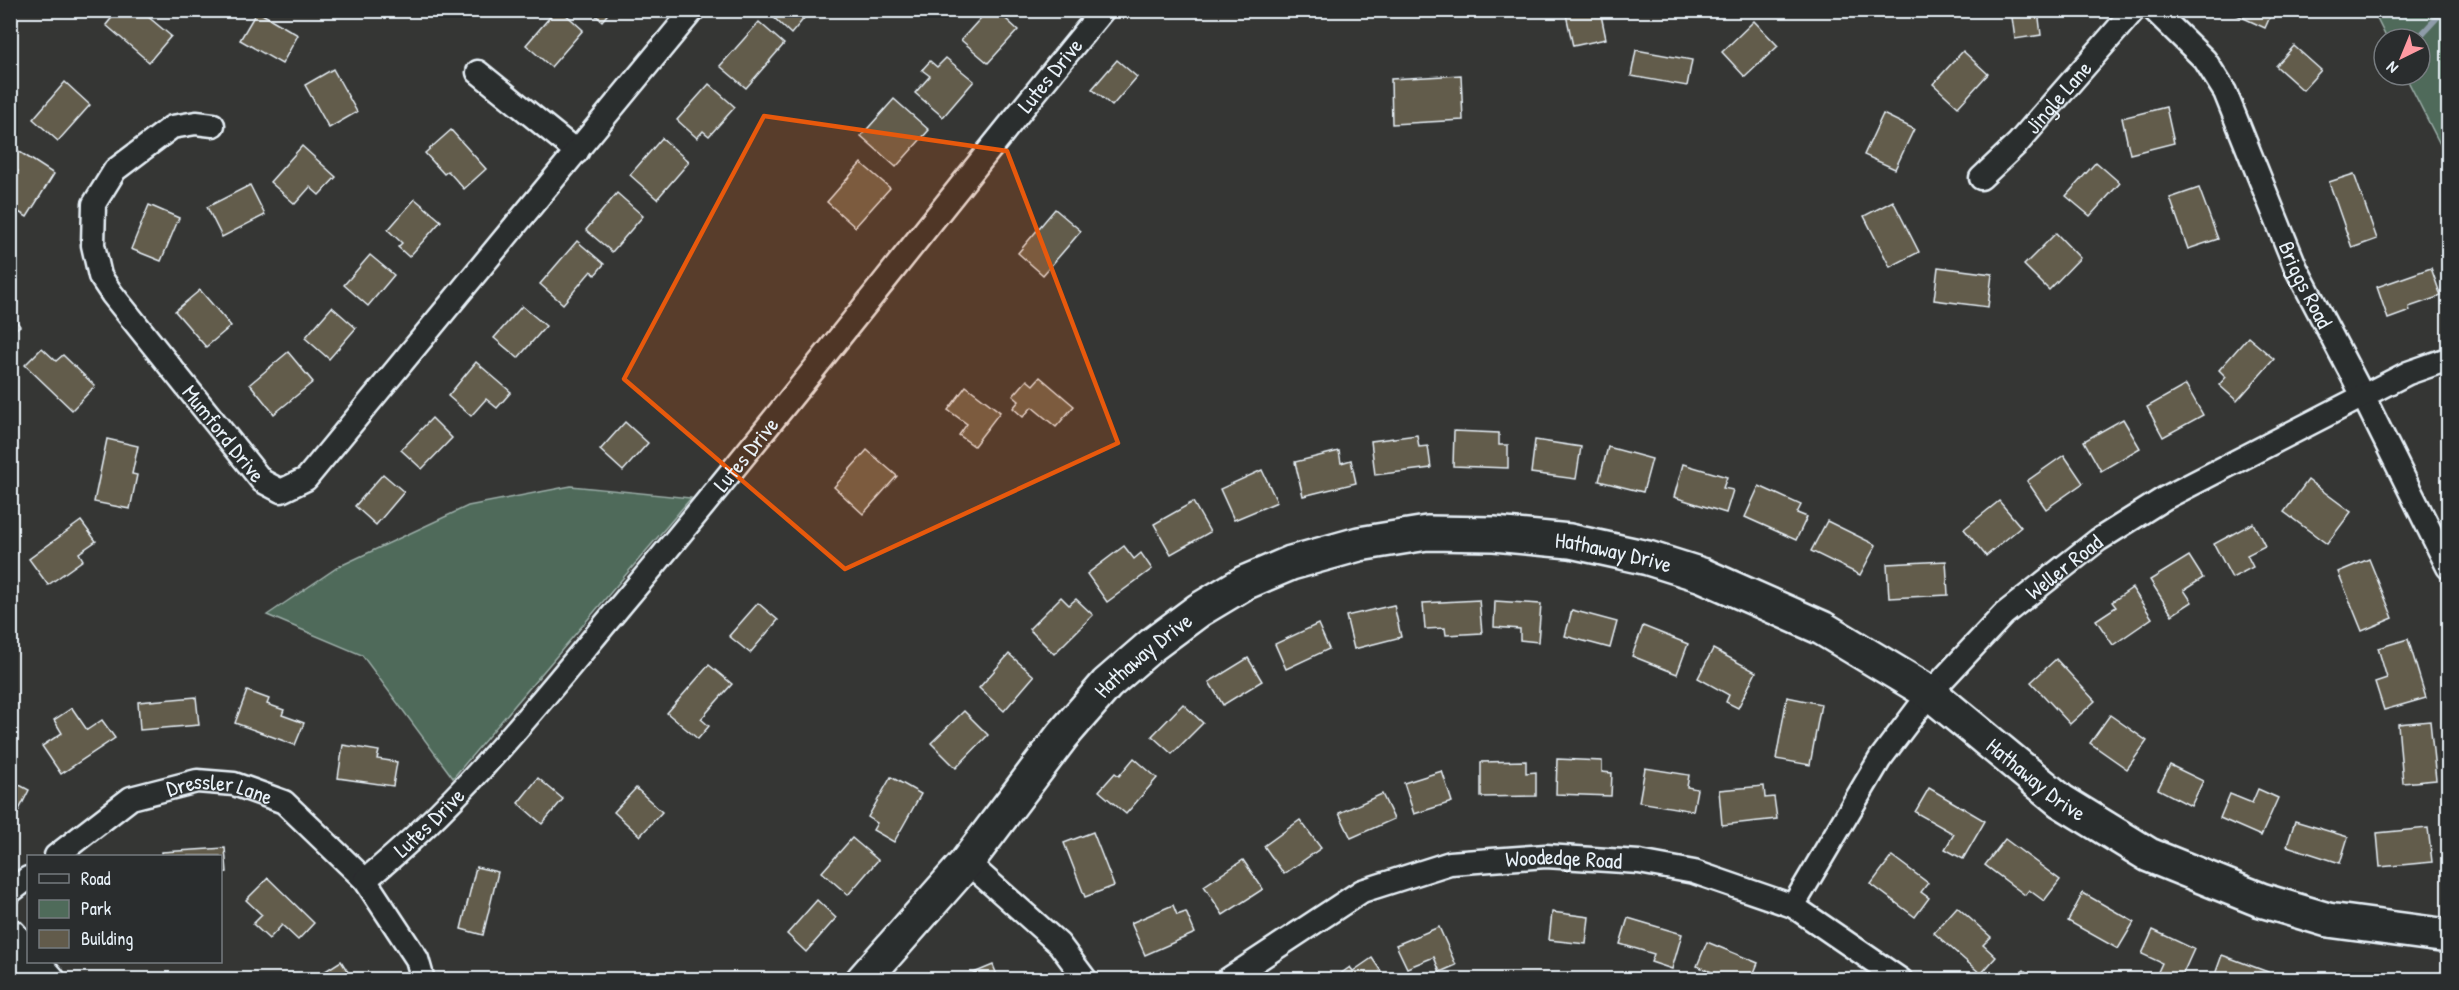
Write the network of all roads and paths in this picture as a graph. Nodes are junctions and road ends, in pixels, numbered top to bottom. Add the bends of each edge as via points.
1 (693, 10) edge
2 (1103, 10) edge
3 (2134, 10) edge
4 (2154, 10) edge
5 (478, 72) dead end
6 (213, 125) dead end
7 (577, 152) junction
8 (1981, 178) dead end
9 (2448, 359) edge
10 (2363, 396) junction
11 (2448, 567) edge
12 (1930, 693) junction
13 (57, 855) edge
14 (967, 862) junction
15 (27, 879) edge
16 (365, 880) junction
17 (10, 892) edge
18 (1794, 906) junction
19 (10, 936) edge
20 (2448, 936) edge
21 (27, 956) edge
22 (33, 963) edge
23 (48, 980) edge
24 (423, 980) edge
25 (863, 980) edge
26 (1086, 980) edge
27 (1227, 980) edge
28 (1901, 980) edge

1 - 7 street
2 - 16 street, Lutes Drive via 672,545 484,767 399,853
3 - 8 street, Jingle Lane via 2018,142
4 - 10 street, Briggs Road via 2205,60 2225,92 2296,268
5 - 7 street
6 - 7 street, Mumford Drive via 172,127 115,170 94,204 93,245 100,276 112,294 262,481 281,491 306,479
9 - 10 street, Weller Road via 2408,373
10 - 11 street, Briggs Road
10 - 12 street, Weller Road via 2165,498 2098,540 2004,614
12 - 14 street, Hathaway Drive via 1822,627 1702,575 1648,558 1570,542 1494,534 1427,533 1359,544 1291,562 1244,583 1152,645 1107,684 1062,736
12 - 18 street, Weller Road via 1880,759
12 - 20 street, Hathaway Drive via 2061,801 2149,855 2261,900 2328,920
13 - 16 street, Dressler Lane via 131,798 197,781 234,784 284,802
14 - 25 street, Hathaway Drive
14 - 26 street via 1059,944
15 - 17 street
16 - 24 street, Dressler Lane via 417,959
18 - 27 street, Woodedge Road via 1694,872 1638,862 1546,856 1450,863 1362,891
18 - 28 street, Woodedge Road
19 - 21 street
22 - 23 street

